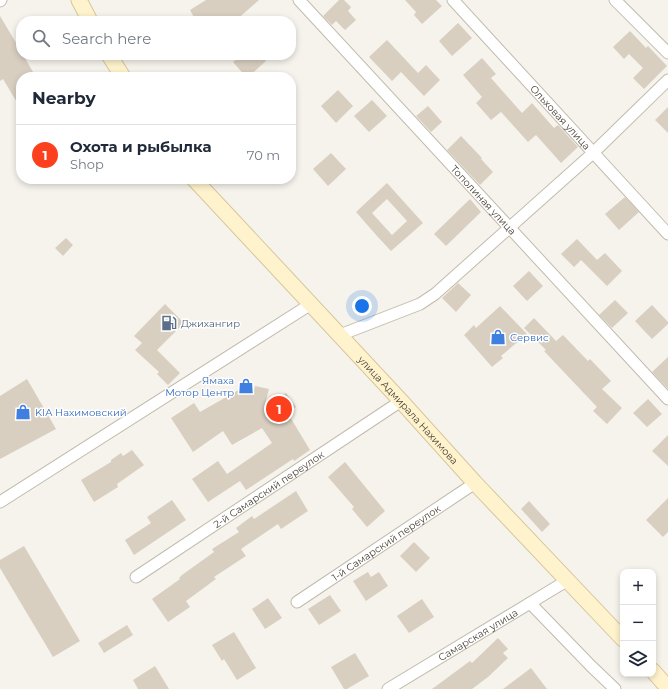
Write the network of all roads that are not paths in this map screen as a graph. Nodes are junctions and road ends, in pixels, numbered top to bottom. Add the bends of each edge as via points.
1 (79, 0) edge
2 (299, 0) edge
3 (453, 0) edge
4 (616, 0) edge
5 (87, 16) edge
6 (668, 54) edge
7 (112, 60) edge
8 (120, 72) edge
9 (668, 80) edge
10 (594, 153) junction
11 (199, 184) edge
12 (509, 228) junction
13 (668, 234) edge
14 (311, 304) junction
15 (340, 335) junction
16 (668, 399) edge
17 (401, 401) junction
18 (475, 483) junction
19 (0, 502) edge
20 (136, 577) dead end
21 (568, 580) junction
22 (297, 602) dead end
23 (530, 603) junction
24 (620, 636) edge
25 (656, 674) edge
26 (668, 688) edge
27 (388, 689) edge
28 (615, 689) edge

1 - 5 main road
2 - 12 street, Тополиная улица
3 - 10 street, Ольховая улица
4 - 6 street
7 - 8 main road
9 - 10 street
10 - 12 street
10 - 13 street, Ольховая улица
11 - 14 main road, улица Адмирала Нахимова
12 - 15 street via 435,294 420,304
12 - 16 street, Тополиная улица
14 - 15 main road, улица Адмирала Нахимова
14 - 19 street
15 - 17 main road, улица Адмирала Нахимова
17 - 18 main road, улица Адмирала Нахимова
17 - 20 street, 2-й Самарский переулок
18 - 21 main road, улица Адмирала Нахимова
18 - 22 street, 1-й Самарский переулок
21 - 23 street, Самарская улица
21 - 24 main road, улица Адмирала Нахимова
23 - 27 street, Самарская улица
23 - 28 street
25 - 26 main road

